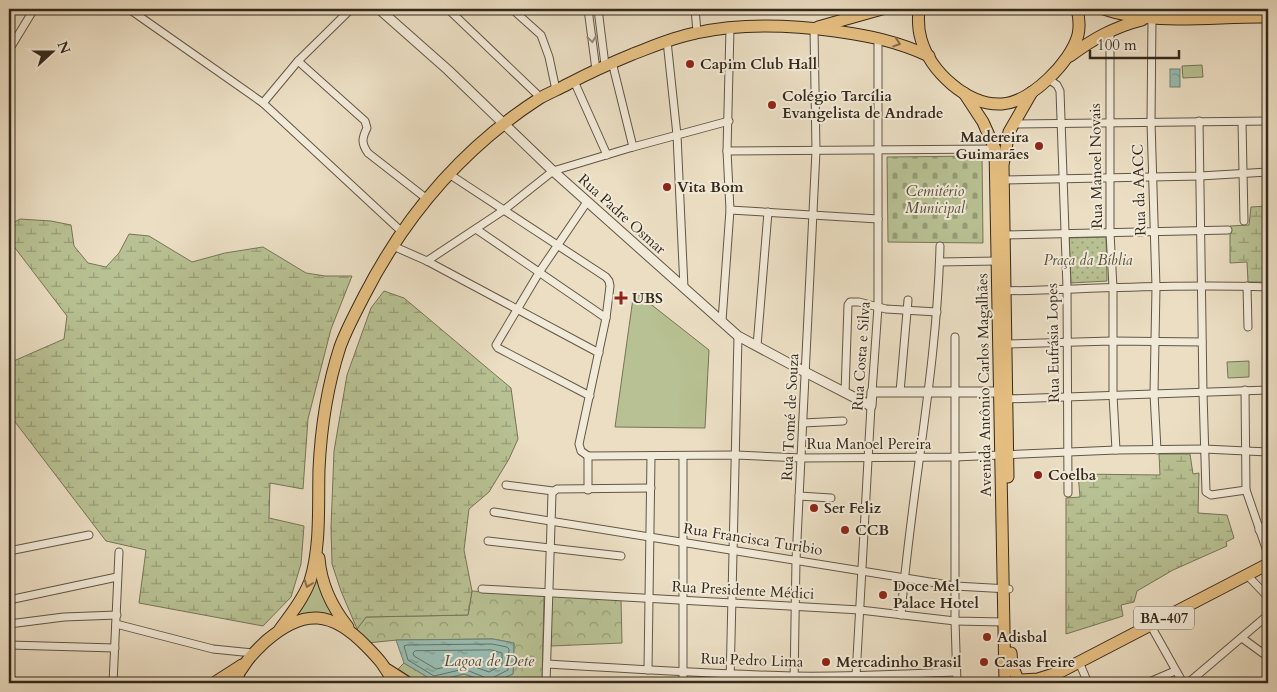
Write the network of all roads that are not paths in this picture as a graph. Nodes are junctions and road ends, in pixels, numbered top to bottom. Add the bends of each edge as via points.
1 (34, 9) edge
2 (129, 9) edge
3 (351, 9) edge
4 (379, 9) edge
5 (448, 9) edge
6 (512, 9) edge
7 (695, 9) edge
8 (879, 9) edge
9 (919, 9) edge
10 (1077, 9) edge
11 (1104, 9) edge
12 (586, 10) edge
13 (139, 12) edge
14 (598, 12) edge
15 (1240, 12) edge
16 (1159, 15) edge
17 (1268, 17) edge
18 (730, 28) junction
19 (814, 28) junction
20 (1110, 31) junction
21 (697, 32) junction
22 (878, 38) junction
23 (667, 41) junction
24 (9, 50) edge
25 (929, 56) junction
26 (1066, 58) junction
27 (298, 61) junction
28 (604, 66) junction
29 (1048, 78) junction
30 (574, 81) junction
31 (556, 90) junction
32 (1032, 92) junction
33 (964, 93) junction
34 (541, 98) junction
35 (263, 103) junction
36 (729, 121) junction
37 (1199, 121) junction
38 (1268, 121) edge
39 (1061, 122) junction
40 (1151, 122) junction
41 (1242, 122) junction
42 (1109, 123) junction
43 (1012, 124) junction
44 (505, 125) junction
45 (677, 136) junction
46 (633, 147) junction
47 (878, 149) junction
48 (995, 149) junction
49 (727, 151) junction
50 (816, 152) junction
51 (608, 155) junction
52 (552, 171) junction
53 (1268, 172) edge
54 (449, 174) junction
55 (1244, 174) junction
56 (1200, 176) junction
57 (1111, 178) junction
58 (1153, 178) junction
59 (1062, 179) junction
60 (1004, 180) junction
61 (427, 198) junction
62 (587, 202) junction
63 (504, 210) junction
64 (730, 210) junction
65 (768, 212) junction
66 (812, 214) junction
67 (878, 219) junction
68 (1244, 221) dead end
69 (476, 229) junction
70 (1228, 230) dead end
71 (1202, 231) junction
72 (402, 232) junction
73 (1155, 232) junction
74 (1066, 233) junction
75 (1110, 233) junction
76 (1004, 235) junction
77 (558, 245) junction
78 (393, 246) junction
79 (940, 246) dead end
80 (997, 261) junction
81 (427, 262) junction
82 (940, 262) junction
83 (540, 271) junction
84 (1202, 286) junction
85 (1247, 286) junction
86 (1113, 287) junction
87 (1156, 287) junction
88 (1268, 287) edge
89 (684, 288) junction
90 (1067, 288) junction
91 (1001, 291) junction
92 (908, 300) dead end
93 (878, 307) junction
94 (517, 309) junction
95 (907, 311) junction
96 (937, 312) junction
97 (606, 318) junction
98 (722, 322) junction
99 (1248, 327) dead end
100 (738, 336) junction
101 (955, 338) dead end
102 (1112, 341) junction
103 (1066, 342) junction
104 (1154, 342) junction
105 (1202, 342) junction
106 (1006, 344) junction
107 (757, 346) junction
108 (599, 353) junction
109 (806, 373) junction
110 (1245, 390) junction
111 (1268, 390) edge
112 (955, 391) junction
113 (845, 392) junction
114 (872, 392) junction
115 (900, 392) junction
116 (927, 392) junction
117 (1203, 393) junction
118 (1154, 394) junction
119 (1113, 395) junction
120 (590, 396) junction
121 (1003, 396) junction
122 (1068, 397) junction
123 (871, 406) junction
124 (843, 421) dead end
125 (803, 423) junction
126 (1116, 450) junction
127 (1157, 450) junction
128 (1204, 450) junction
129 (1068, 452) junction
130 (1247, 452) junction
131 (1268, 452) edge
132 (736, 455) junction
133 (1004, 455) junction
134 (588, 456) junction
135 (651, 456) junction
136 (683, 456) junction
137 (868, 457) junction
138 (921, 457) junction
139 (801, 458) junction
140 (955, 458) junction
141 (506, 485) dead end
142 (651, 488) junction
143 (555, 490) junction
144 (588, 490) junction
145 (1246, 490) junction
146 (1068, 493) dead end
147 (799, 496) junction
148 (831, 498) dead end
149 (494, 512) dead end
150 (551, 521) junction
151 (1268, 524) edge
152 (1258, 530) junction
153 (89, 535) dead end
154 (317, 536) junction
155 (650, 537) junction
156 (488, 542) dead end
157 (683, 542) junction
158 (550, 548) junction
159 (733, 550) junction
160 (9, 551) edge
161 (119, 552) dead end
162 (1268, 554) edge
163 (621, 556) dead end
164 (796, 560) junction
165 (1268, 564) edge
166 (861, 571) junction
167 (1247, 575) junction
168 (117, 577) junction
169 (904, 578) junction
170 (955, 586) junction
171 (482, 589) dead end
172 (1006, 589) junction
173 (548, 593) junction
174 (1268, 597) edge
175 (649, 598) junction
176 (9, 600) edge
177 (683, 600) junction
178 (731, 603) junction
179 (796, 607) junction
180 (860, 610) junction
181 (117, 615) junction
182 (902, 615) junction
183 (1268, 615) edge
184 (955, 621) junction
185 (1003, 622) junction
186 (9, 624) edge
187 (116, 624) junction
188 (1151, 626) junction
189 (280, 629) junction
190 (350, 630) junction
191 (1242, 638) junction
192 (9, 645) edge
193 (115, 648) junction
194 (254, 653) junction
195 (1268, 657) edge
196 (1079, 662) junction
197 (243, 664) junction
198 (546, 664) junction
199 (388, 670) junction
200 (648, 670) junction
201 (683, 671) junction
202 (1175, 671) junction
203 (956, 672) junction
204 (1060, 672) junction
205 (731, 673) junction
206 (854, 678) edge
207 (794, 680) edge
208 (1268, 680) edge
209 (1020, 681) edge
210 (114, 683) edge
211 (214, 683) edge
212 (234, 683) edge
213 (393, 683) edge
214 (408, 683) edge
215 (546, 683) edge
216 (682, 683) edge
217 (730, 683) edge
218 (957, 683) edge
219 (1006, 683) edge
220 (1046, 683) edge
221 (1088, 683) edge
222 (1147, 683) edge
223 (1183, 683) edge
224 (1188, 683) edge
225 (1265, 683) edge

1 - 24 street
2 - 13 street
3 - 27 street
4 - 44 street, Rua Padre Osmar
5 - 34 street
6 - 31 street via 541,35
7 - 21 street
8 - 19 main road
9 - 25 main road via 921,40
10 - 26 main road via 1078,35
11 - 16 main road via 1128,16
12 - 14 street
12 -> 28 street
13 - 35 street
14 - 28 street
15 - 16 main road
15 - 17 main road
16 - 20 main road
16 - 40 street, Rua da AACC
18 - 19 main road
18 - 21 main road
18 - 36 street
19 - 22 main road
19 - 50 street, Rua Tomé de Souza
20 - 26 main road
20 - 42 street, Rua Manoel Novais
21 - 23 main road
22 -> 25 main road
22 - 47 street, Rua Costa e Silva
23 - 28 main road
23 - 45 street
25 - 33 main road via 942,75
26 - 29 main road
27 - 35 street
27 - 61 street via 365,121 367,128 362,138 368,153
28 - 30 main road
28 - 46 street
29 - 32 main road
29 - 39 street, Rua Eufrásia Lopes via 1059,89
30 - 31 main road
30 - 51 street
31 - 34 main road
32 - 33 main road via 1004,104 988,103
32 - 43 main road, Avenida Antônio Carlos Magalhães
33 - 48 main road, Avenida Antônio Carlos Magalhães via 983,122
34 - 44 main road
35 - 72 street
36 - 45 street
36 - 49 street
37 - 40 street
37 - 41 street
37 - 56 street
38 - 41 street
39 - 42 street
39 - 43 street
39 - 59 street, Rua Eufrásia Lopes
40 - 42 street
40 - 58 street, Rua da AACC
41 - 55 street
42 - 57 street, Rua Manoel Novais
43 - 60 main road, Avenida Antônio Carlos Magalhães via 1004,152
44 - 52 street, Rua Padre Osmar
44 - 54 main road
45 - 46 street
45 - 89 street
46 - 51 street
47 - 48 street
47 - 50 street
47 - 67 street, Rua Costa e Silva
48 - 80 main road, Avenida Antônio Carlos Magalhães
49 - 50 street
49 - 64 street
50 - 66 street, Rua Tomé de Souza
51 - 52 street
52 - 62 street, Rua Padre Osmar
52 - 63 street
53 - 55 street
54 - 61 main road
54 - 63 street
55 - 56 street
55 - 68 street
56 - 58 street
56 - 71 street
57 - 58 street
57 - 59 street
57 - 75 street, Rua Manoel Novais
58 - 73 street, Rua da AACC
59 - 60 street
59 - 74 street, Rua Eufrásia Lopes
60 - 76 main road, Avenida Antônio Carlos Magalhães
61 - 72 main road
62 - 77 street
62 - 89 street, Rua Padre Osmar
63 - 69 street
63 - 77 street
64 - 65 street
64 - 98 street
65 - 66 street
65 - 107 street
66 - 67 street
66 - 109 street, Rua Tomé de Souza
67 - 93 street, Rua Costa e Silva
69 - 81 street
69 - 83 street
70 - 71 street
71 - 73 street
71 - 84 street
72 - 78 main road
73 - 75 street
73 - 87 street, Rua da AACC
74 - 75 street
74 - 76 street
74 - 90 street, Rua Eufrásia Lopes
75 - 86 street, Rua Manoel Novais
76 - 91 main road, Avenida Antônio Carlos Magalhães
77 - 83 street
77 - 97 street via 608,278
78 - 81 street
78 - 154 main road via 341,344 326,397
79 - 82 street
80 - 82 street
80 - 91 main road, Avenida Antônio Carlos Magalhães
81 - 94 street
82 - 96 street
83 - 94 street
83 - 97 street
84 - 85 street
84 - 87 street
84 - 105 street
85 - 88 street
85 - 99 street
86 - 87 street
86 - 90 street
86 - 102 street, Rua Manoel Novais
87 - 104 street, Rua da AACC
89 - 98 street, Rua Padre Osmar
90 - 91 street
90 - 103 street, Rua Eufrásia Lopes
91 - 106 main road, Avenida Antônio Carlos Magalhães
91 - 121 main road, Avenida Antônio Carlos Magalhães
92 - 95 street
93 - 95 street
93 - 113 street via 852,301 848,305
93 - 114 street, Rua Costa e Silva
94 - 108 street
94 - 120 street via 496,342 498,348
95 - 96 street
95 - 115 street
96 - 116 street
97 - 108 street
98 - 100 street, Rua Padre Osmar
100 - 107 street, Rua Padre Osmar
100 - 132 street
101 - 112 street
102 - 103 street
102 - 104 street
102 - 119 street, Rua Manoel Novais
103 - 106 street
103 - 122 street, Rua Eufrásia Lopes
104 - 105 street
104 - 118 street, Rua da AACC
105 - 117 street
106 - 121 main road, Avenida Antônio Carlos Magalhães
107 - 109 street, Rua Padre Osmar
108 - 120 street
109 - 113 street, Rua Padre Osmar
109 - 125 street, Rua Tomé de Souza
110 - 111 street
110 - 117 street
110 - 130 street
112 - 116 street
112 - 121 street
112 - 140 street
113 - 123 street, Rua Padre Osmar
114 - 115 street
114 - 123 street, Rua Costa e Silva
115 - 116 street
116 - 138 street
117 - 118 street
117 - 128 street
118 - 119 street
118 - 127 street, Rua da AACC
119 - 122 street
119 - 126 street, Rua Manoel Novais
120 - 134 street via 579,444 581,451
121 - 122 street
121 - 133 main road, Avenida Antônio Carlos Magalhães
122 - 129 street, Rua Eufrásia Lopes
123 - 137 street, Rua Costa e Silva
124 - 125 street
125 - 139 street, Rua Tomé de Souza
126 - 127 street, Rua Manoel Pereira
126 - 129 street, Rua Manoel Pereira
127 - 128 street, Rua Manoel Pereira
128 - 130 street, Rua Manoel Pereira
128 - 145 street via 1206,492 1211,495
129 - 133 street, Rua Manoel Pereira
129 - 146 street, Rua Eufrásia Lopes
130 - 131 street, Rua Manoel Pereira
130 - 145 street
132 - 136 street, Rua Manoel Pereira
132 - 139 street, Rua Manoel Pereira
132 - 159 street
133 - 140 street, Rua Manoel Pereira
133 - 172 main road, Avenida Antônio Carlos Magalhães
134 - 135 street, Rua Manoel Pereira
134 - 144 street
135 - 136 street, Rua Manoel Pereira
135 - 142 street
136 - 157 street
137 - 138 street, Rua Manoel Pereira
137 - 139 street, Rua Manoel Pereira
137 - 166 street, Rua Costa e Silva
138 - 140 street, Rua Manoel Pereira
138 - 169 street
139 - 147 street, Rua Tomé de Souza
140 - 170 street
141 - 143 street
142 - 144 street
142 - 155 street
143 - 144 street
143 - 150 street
145 - 152 street
147 - 148 street
147 - 164 street, Rua Tomé de Souza
149 - 150 street, Rua Francisca Turibio
150 - 155 street, Rua Francisca Turibio
150 - 158 street
151 - 152 street
152 - 162 street
153 - 160 street
154 -> 189 main road via 313,569 306,589
154 - 190 main road via 323,583 330,601
155 - 157 street, Rua Francisca Turibio
155 - 175 street
156 - 158 street
157 - 159 street, Rua Francisca Turibio
157 - 177 street
158 - 163 street
158 - 173 street
159 - 164 street, Rua Francisca Turibio
159 - 178 street
161 - 168 street
164 - 166 street, Rua Francisca Turibio
164 - 179 street, Rua Tomé de Souza
165 - 167 main road, BA-407
166 - 169 street, Rua Francisca Turibio
166 - 180 street, Rua Costa e Silva
167 - 174 street
167 - 188 main road, BA-407
168 - 176 street
168 - 181 street
169 - 170 street, Rua Francisca Turibio
169 - 182 street
170 - 172 street, Rua Francisca Turibio
170 - 184 street
171 - 173 street, Rua Presidente Médici
172 - 185 main road, Avenida Antônio Carlos Magalhães
172 - 209 main road, Avenida Antônio Carlos Magalhães via 1011,660
173 - 175 street, Rua Presidente Médici
173 - 198 street
175 - 177 street, Rua Presidente Médici
175 - 200 street
177 - 178 street, Rua Presidente Médici
177 - 201 street
178 - 179 street, Rua Presidente Médici
178 - 205 street
179 - 180 street, Rua Presidente Médici
179 - 207 street, Rua Tomé de Souza
180 - 182 street, Rua Presidente Médici
180 - 206 street, Rua Costa e Silva
181 - 186 street
181 - 187 street
182 - 184 street, Rua Presidente Médici
183 - 191 street
184 - 185 street, Rua Presidente Médici
184 - 203 street
185 - 219 main road, Avenida Antônio Carlos Magalhães
187 - 193 street
187 - 194 street via 213,649
188 - 196 main road, BA-407
188 - 202 street
189 - 190 main road via 312,618 329,620
189 - 194 main road
190 - 199 main road
191 - 195 street
191 - 224 street
192 - 193 street
193 - 210 street
194 - 197 main road
196 - 204 main road, BA-407
196 - 221 street
197 - 211 main road
197 - 212 main road
198 - 200 street, Rua Pedro Lima
198 - 215 street
199 - 213 main road
199 - 214 main road
200 - 201 street, Rua Pedro Lima
201 - 205 street, Rua Pedro Lima
201 - 216 street
202 - 222 street
202 - 223 street
203 - 206 street, Rua Pedro Lima
203 - 218 street
204 - 209 main road
204 - 220 main road
205 - 207 street, Rua Pedro Lima
205 - 217 street
206 - 207 street, Rua Pedro Lima
208 - 225 street
209 - 219 main road

